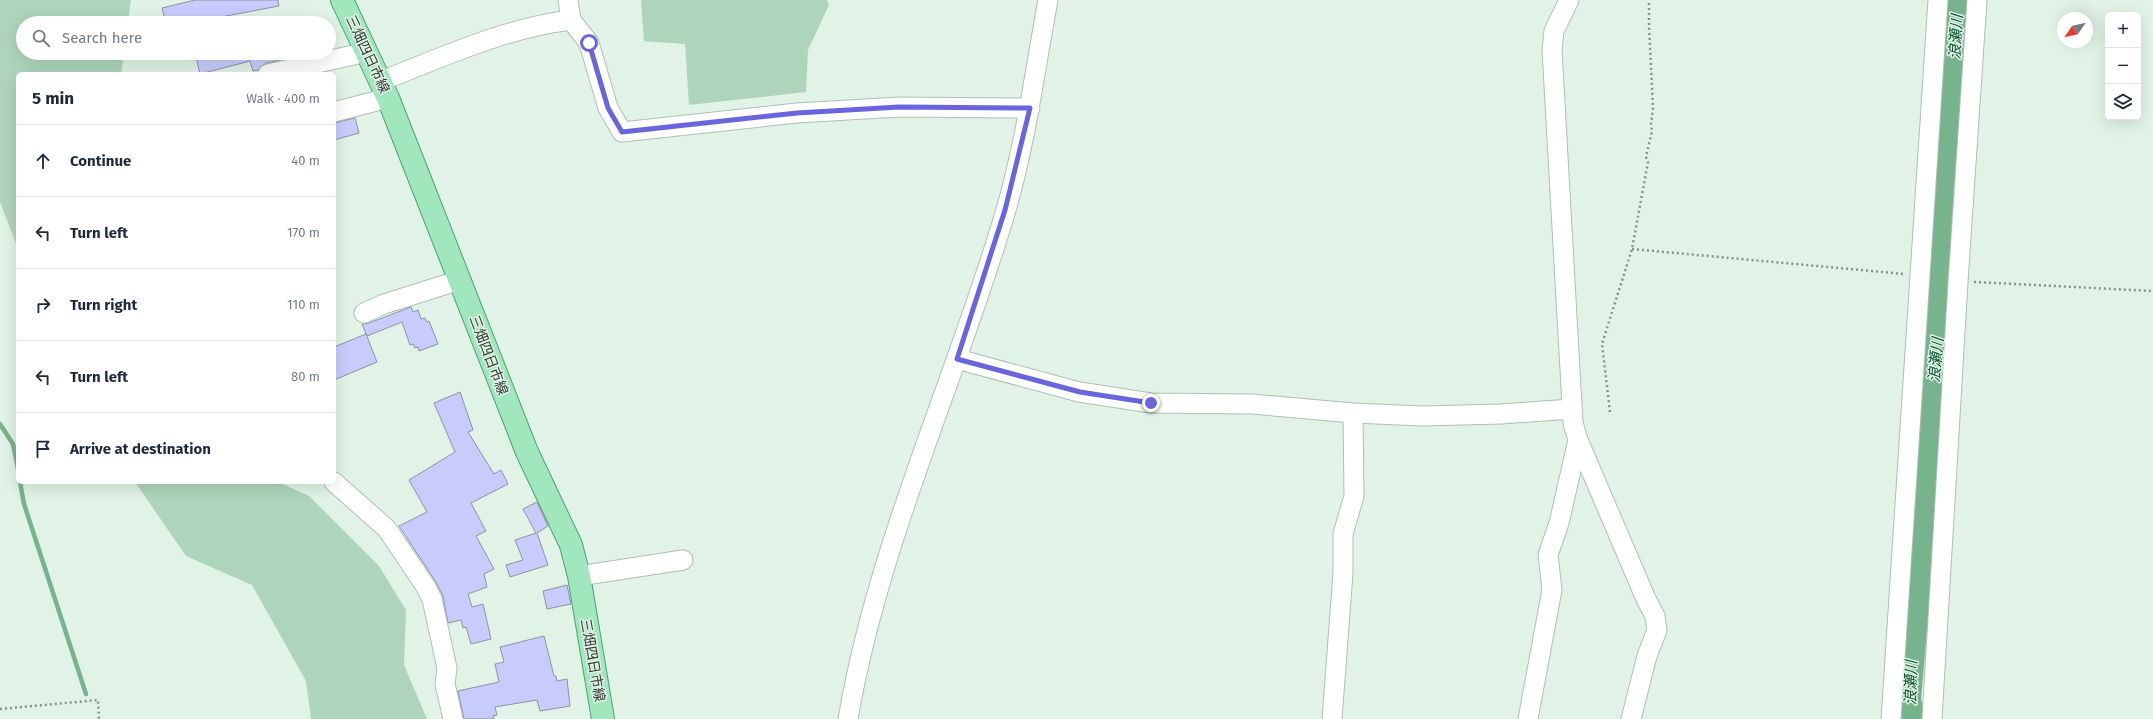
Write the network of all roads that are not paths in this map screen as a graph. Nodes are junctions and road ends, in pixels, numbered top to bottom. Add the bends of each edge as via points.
1 (342, 0) edge
2 (568, 0) edge
3 (1048, 0) edge
4 (1569, 0) edge
5 (1938, 0) edge
6 (1977, 0) edge
7 (571, 20) junction
8 (367, 52) junction
9 (336, 59) edge
10 (331, 60) edge
11 (277, 72) edge
12 (385, 89) junction
13 (1030, 108) junction
14 (336, 111) edge
15 (460, 280) junction
16 (364, 313) dead end
17 (957, 359) junction
18 (1572, 410) junction
19 (1353, 413) junction
20 (1578, 440) junction
21 (336, 484) edge
22 (682, 560) dead end
23 (579, 576) junction
24 (453, 719) edge
25 (603, 719) edge
26 (848, 719) edge
27 (1332, 719) edge
28 (1528, 719) edge
29 (1631, 719) edge
30 (1891, 719) edge
31 (1932, 719) edge

1 - 8 main road, 三畑四日市線
2 - 7 street
3 - 13 street
4 - 18 street via 1554,31 1552,50
5 - 30 street
6 - 31 street
7 - 12 street via 549,23 495,38
7 - 13 street via 589,43 608,108 622,132 813,112 899,107
8 - 9 street
8 - 12 main road, 三畑四日市線
10 - 11 street
12 - 14 street
12 - 15 main road, 三畑四日市線
13 - 17 street via 1005,210
15 - 16 street via 384,304
15 - 23 main road, 三畑四日市線 via 527,452 570,545
17 - 19 street via 1116,399 1185,405 1259,404
17 - 26 street via 896,532 863,649
18 - 19 street via 1423,416
18 - 20 street
19 - 27 street via 1354,496 1343,534 1343,573
20 - 28 street via 1559,523 1548,555 1552,590
20 - 29 street via 1655,616 1656,630
21 - 24 street via 387,529 432,599 447,668 445,684
22 - 23 street
23 - 25 main road, 三畑四日市線

